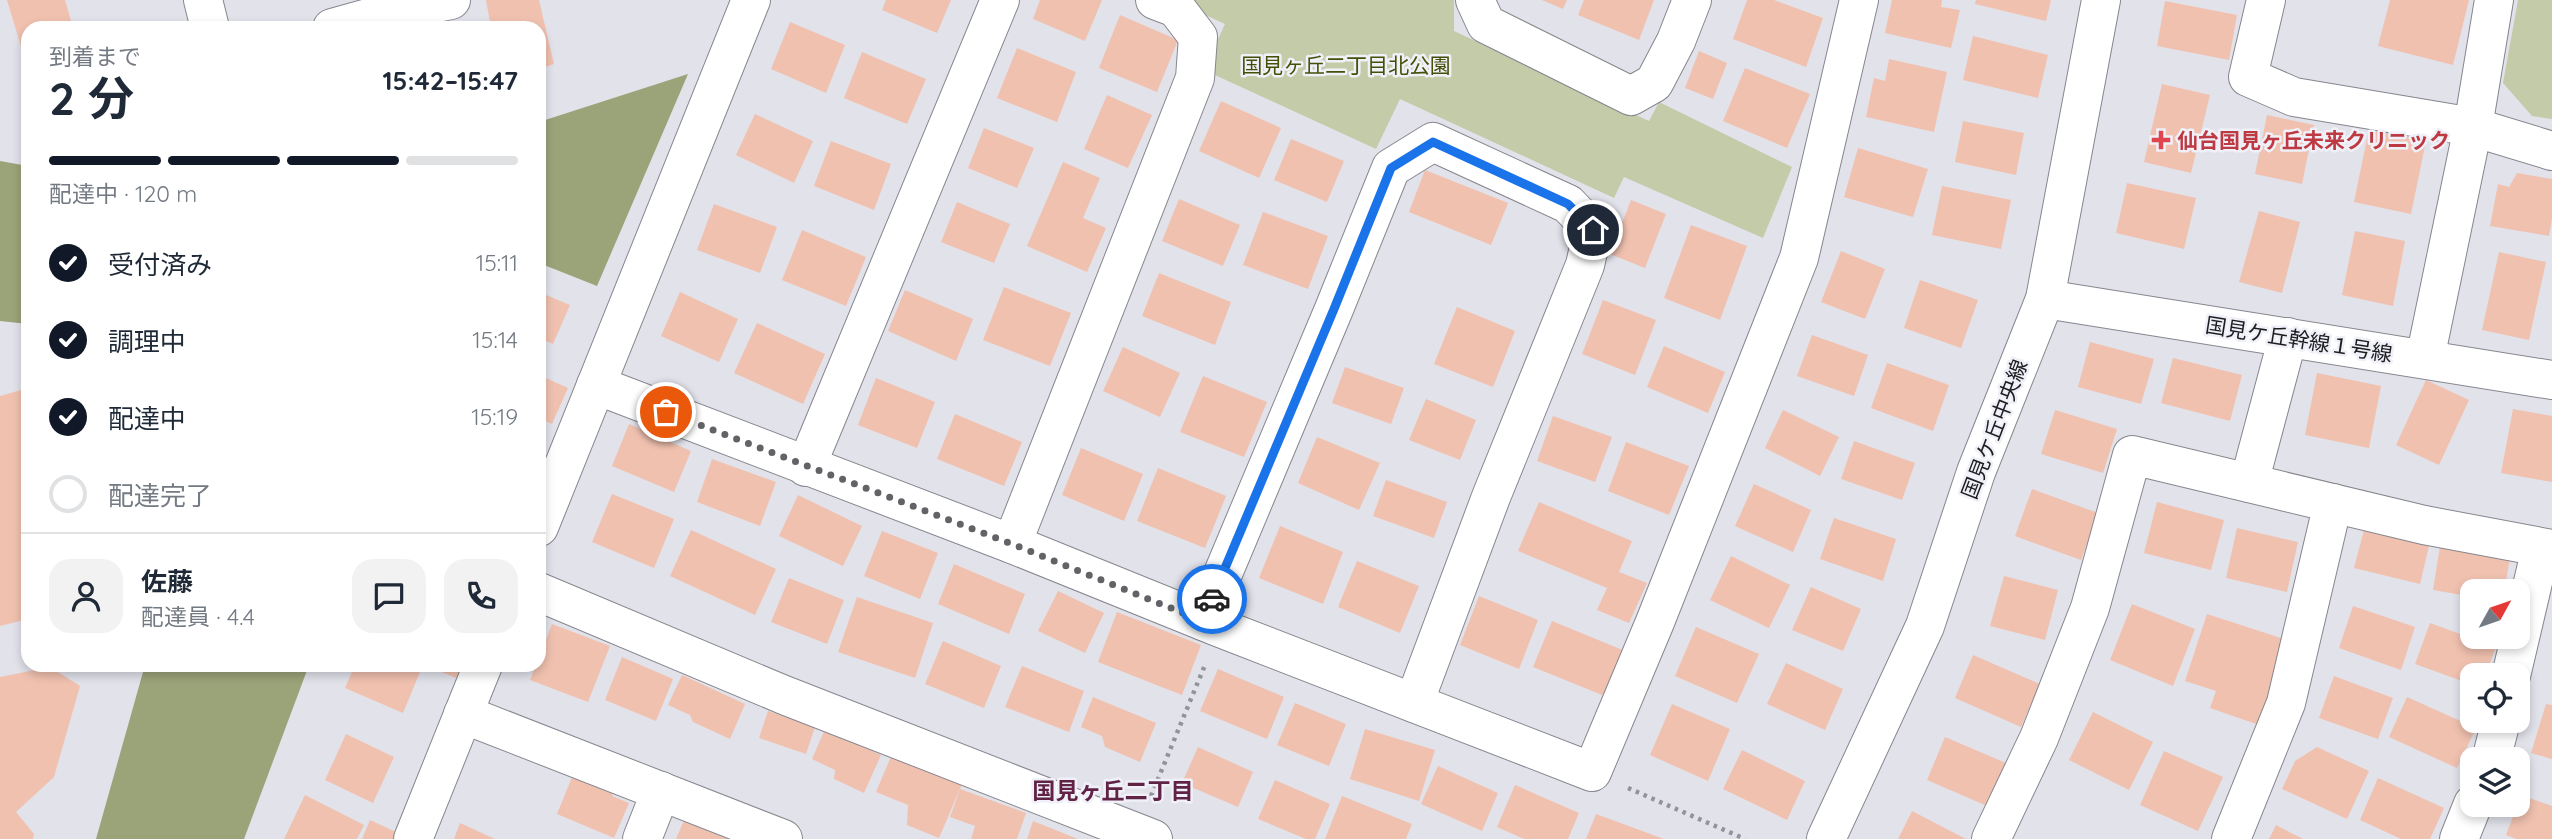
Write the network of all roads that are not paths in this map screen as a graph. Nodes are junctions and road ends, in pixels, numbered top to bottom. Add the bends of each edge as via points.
1 (203, 0) edge
2 (451, 0) edge
3 (751, 0) edge
4 (1000, 0) edge
5 (1155, 0) edge
6 (1475, 0) edge
7 (1692, 0) edge
8 (1859, 0) edge
9 (2101, 0) edge
10 (2266, 0) edge
11 (2494, 0) edge
12 (208, 21) edge
13 (357, 21) edge
14 (2473, 127) junction
15 (2552, 151) edge
16 (2045, 299) junction
17 (2288, 337) junction
18 (2425, 359) junction
19 (2552, 380) edge
20 (596, 385) junction
21 (806, 467) junction
22 (2249, 483) junction
23 (2333, 503) junction
24 (546, 510) edge
25 (1012, 544) junction
26 (2547, 548) edge
27 (546, 595) edge
28 (1211, 625) junction
29 (2515, 663) edge
30 (480, 672) edge
31 (1414, 704) junction
32 (463, 714) junction
33 (661, 791) junction
34 (2468, 817) edge
35 (1145, 836) edge
36 (413, 839) edge
37 (642, 839) edge
38 (783, 839) edge
39 (1826, 839) edge
40 (1991, 839) edge
41 (2231, 839) edge
42 (2459, 839) edge

1 - 12 street
2 - 13 street
3 - 20 street
4 - 21 street
5 - 25 street via 1176,8 1198,37 1195,78
6 - 7 street via 1486,24 1631,96 1654,83
8 - 31 street via 1799,258 1592,772
9 - 16 street, 国見ケ丘中央線
10 - 14 street via 2248,77 2294,97
11 - 14 street
14 - 15 street
14 - 18 street
16 - 17 street, 国見ケ丘幹線１号線
16 - 39 street, 国見ケ丘中央線 via 1976,472 1925,626
17 - 18 street, 国見ケ丘幹線１号線
17 - 22 street
18 - 19 street, 国見ケ丘幹線１号線
20 - 21 street
20 - 24 street
21 - 25 street
22 - 23 street
22 - 40 street via 2132,455 2090,608 2039,738
23 - 26 street
23 - 41 street via 2286,703
25 - 28 street
26 - 29 street
27 - 35 street via 784,695
28 - 31 street
28 - 31 street via 1391,168 1433,142 1568,204 1593,230 1585,265
30 - 32 street
32 - 33 street
32 - 36 street
33 - 37 street
33 - 38 street
34 - 42 street

